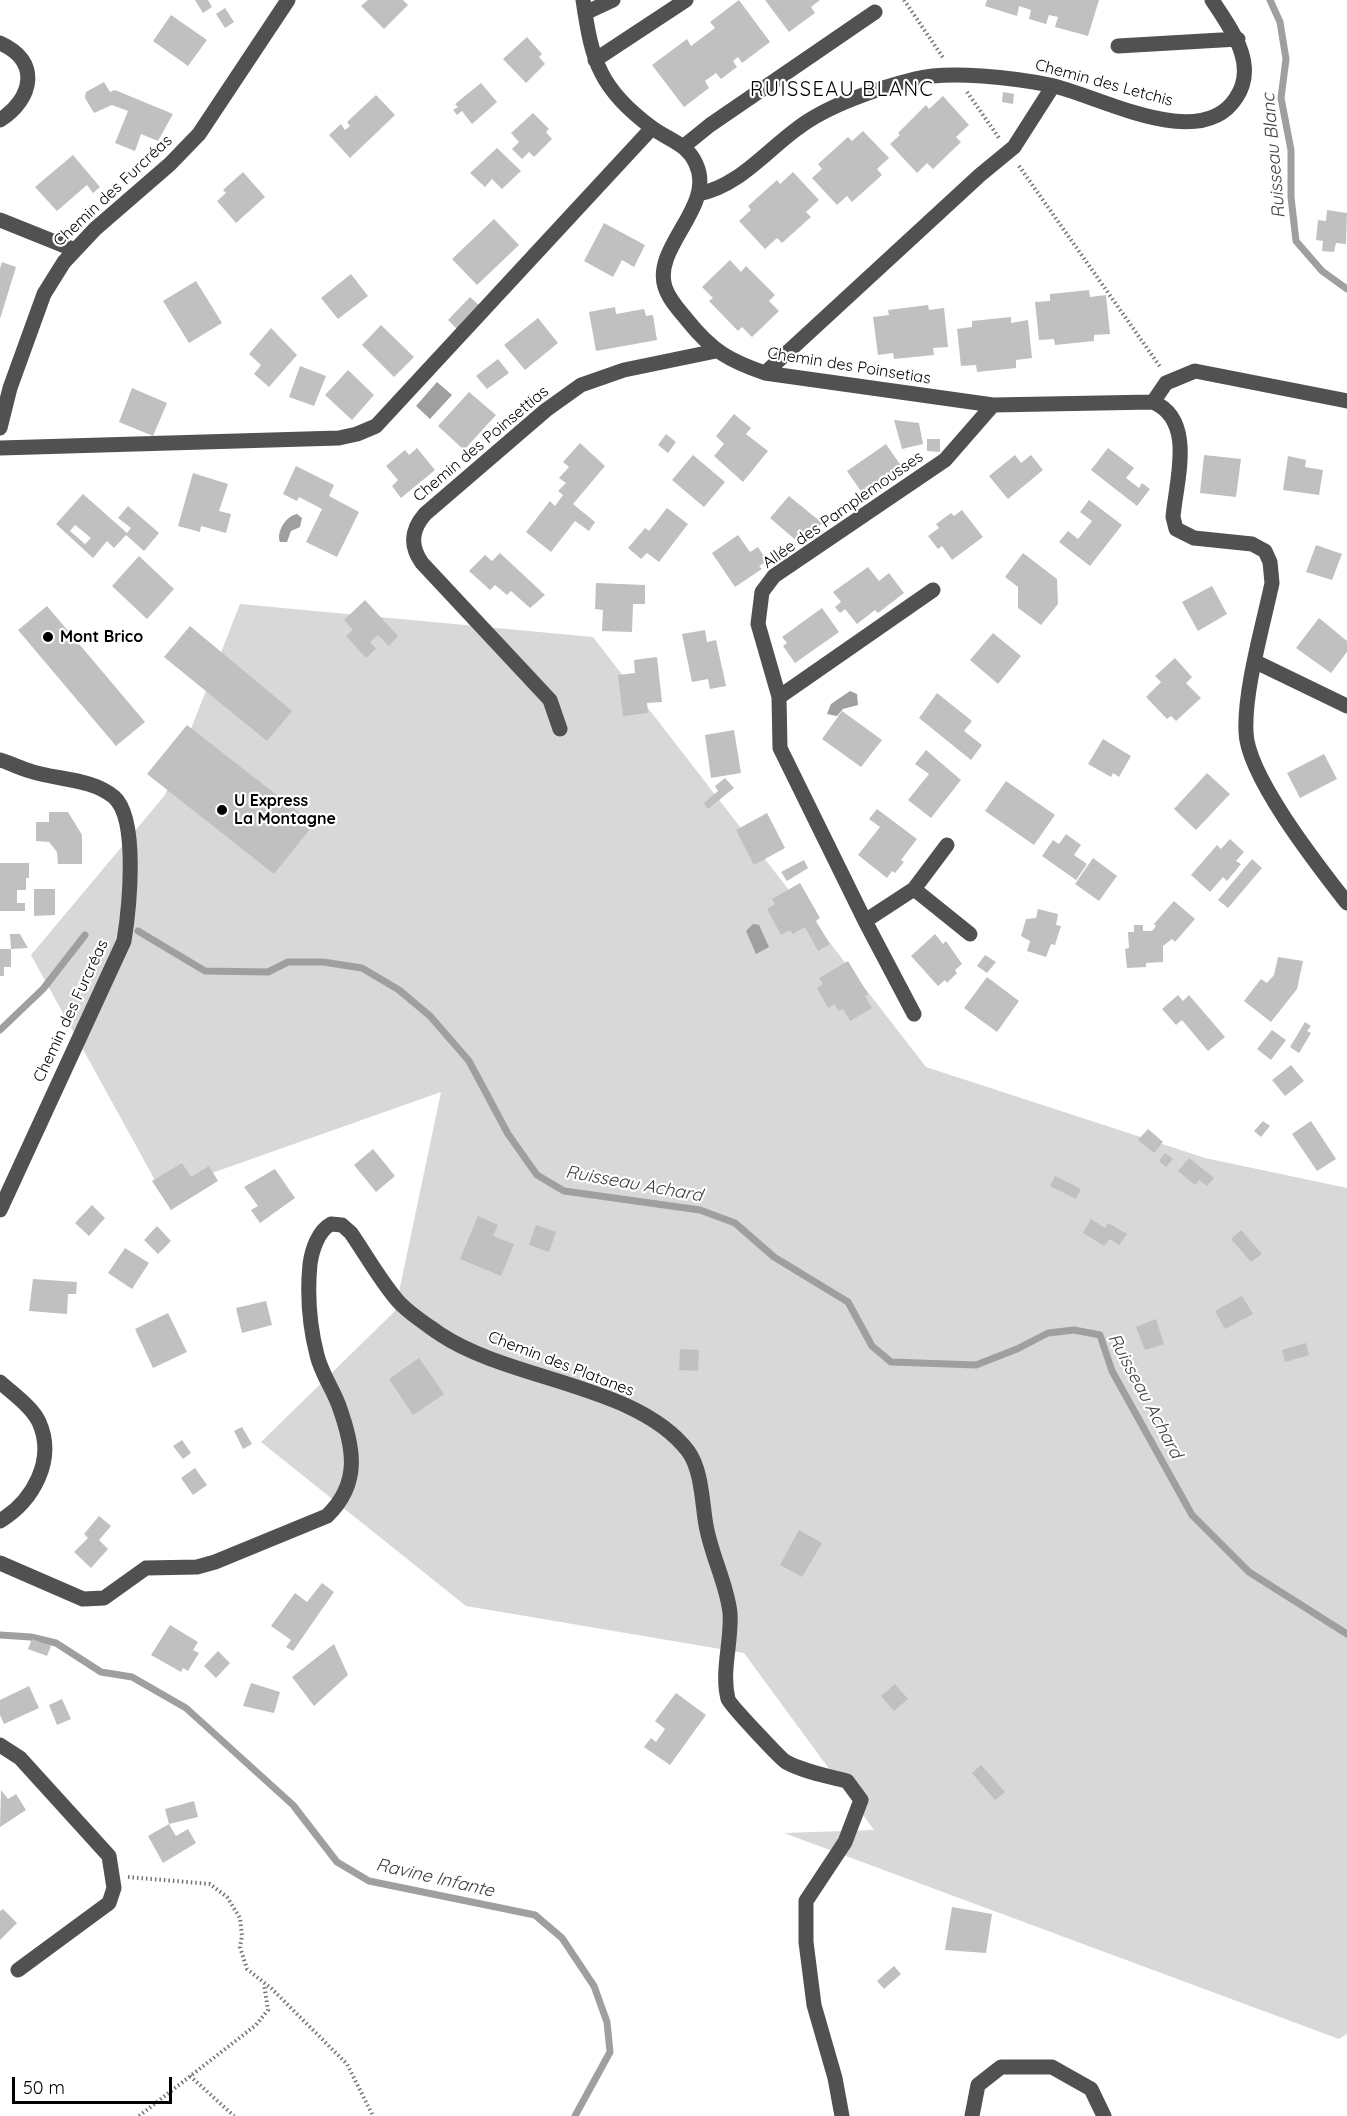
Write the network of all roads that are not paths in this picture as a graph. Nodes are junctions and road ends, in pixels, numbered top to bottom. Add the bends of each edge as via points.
1 (288, 0) edge
2 (613, 0) edge
3 (686, 0) edge
4 (1212, 0) edge
5 (584, 7) edge
6 (875, 12) dead end
7 (1238, 39) junction
8 (0, 43) edge
9 (1118, 46) dead end
10 (595, 60) junction
11 (1053, 86) junction
12 (0, 120) edge
13 (652, 128) junction
14 (684, 146) junction
15 (698, 194) junction
16 (0, 220) edge
17 (75, 250) junction
18 (716, 351) junction
19 (765, 373) junction
20 (1347, 401) edge
21 (1153, 402) junction
22 (993, 405) junction
23 (0, 428) edge
24 (0, 448) edge
25 (933, 590) dead end
26 (1256, 662) junction
27 (779, 697) junction
28 (1347, 706) edge
29 (560, 729) dead end
30 (0, 760) edge
31 (947, 845) dead end
32 (914, 889) junction
33 (1347, 903) edge
34 (865, 921) junction
35 (970, 934) dead end
36 (914, 1014) dead end
37 (0, 1210) edge
38 (0, 1382) edge
39 (0, 1521) edge
40 (0, 1563) edge
41 (0, 1745) edge
42 (18, 1970) dead end
43 (842, 2116) edge
44 (972, 2116) edge
45 (1104, 2116) edge

1 - 17 street, Chemin des Furcréas via 199,134
2 - 5 street
3 - 10 street
4 - 7 street, Chemin des Letchis
5 - 10 street
6 - 14 street
7 - 9 street
7 - 11 street, Chemin des Letchis via 1245,69 1242,89 1218,115 1199,120 1172,121 1146,116
8 - 12 street via 19,56 29,74 26,94 14,111
10 - 13 street via 604,82
11 - 15 street, Chemin des Letchis via 988,77 919,78 869,92 800,126 737,178 715,191
11 - 19 street via 1009,152
13 - 14 street
13 - 24 street via 376,426 339,438
14 - 15 street, Chemin des Poinsetias via 696,162 701,178
15 - 18 street, Chemin des Poinsetias via 663,269 665,287 673,303
16 - 17 street
17 - 23 street, Chemin des Furcréas via 44,294
18 - 19 street, Chemin des Poinsetias via 732,362
18 - 29 street, Chemin des Poinsettias via 624,370 581,384 434,507 414,530 418,557 550,700
19 - 22 street, Chemin des Poinsetias
20 - 21 street via 1195,371 1166,383
21 - 22 street, Chemin des Poinsetias
21 - 26 street via 1166,407 1181,441 1173,517 1176,529 1194,538 1252,544 1265,551 1270,562 1272,583
22 - 27 street, Allée des Pamplemousses via 945,460 774,576 762,592 759,624
25 - 27 street
26 - 28 street
26 - 33 street via 1246,733 1257,772 1315,862
27 - 34 street, Allée des Pamplemousses via 780,748
30 - 37 street, Chemin des Furcréas via 95,786 115,798 126,814 130,899 124,941
31 - 32 street
32 - 34 street
32 - 35 street
34 - 36 street, Allée des Pamplemousses
38 - 39 street via 38,1420 44,1451 41,1476 28,1497
40 - 43 street, Chemin des Platanes via 93,1600 112,1593 147,1568 197,1567 215,1562 327,1516 340,1504 348,1489 351,1454 339,1406 317,1357 307,1297 311,1257 321,1233 330,1224 342,1225 351,1233 398,1301 442,1335 509,1366 653,1419 672,1432 690,1453 698,1478 709,1542 730,1613 726,1649 729,1700 739,1716 784,1761 847,1780 861,1800 845,1842 806,1901 806,1942 814,2005
41 - 42 street via 20,1758 109,1856 113,1875 109,1903
44 - 45 street via 978,2085 1001,2067 1052,2067 1091,2089

